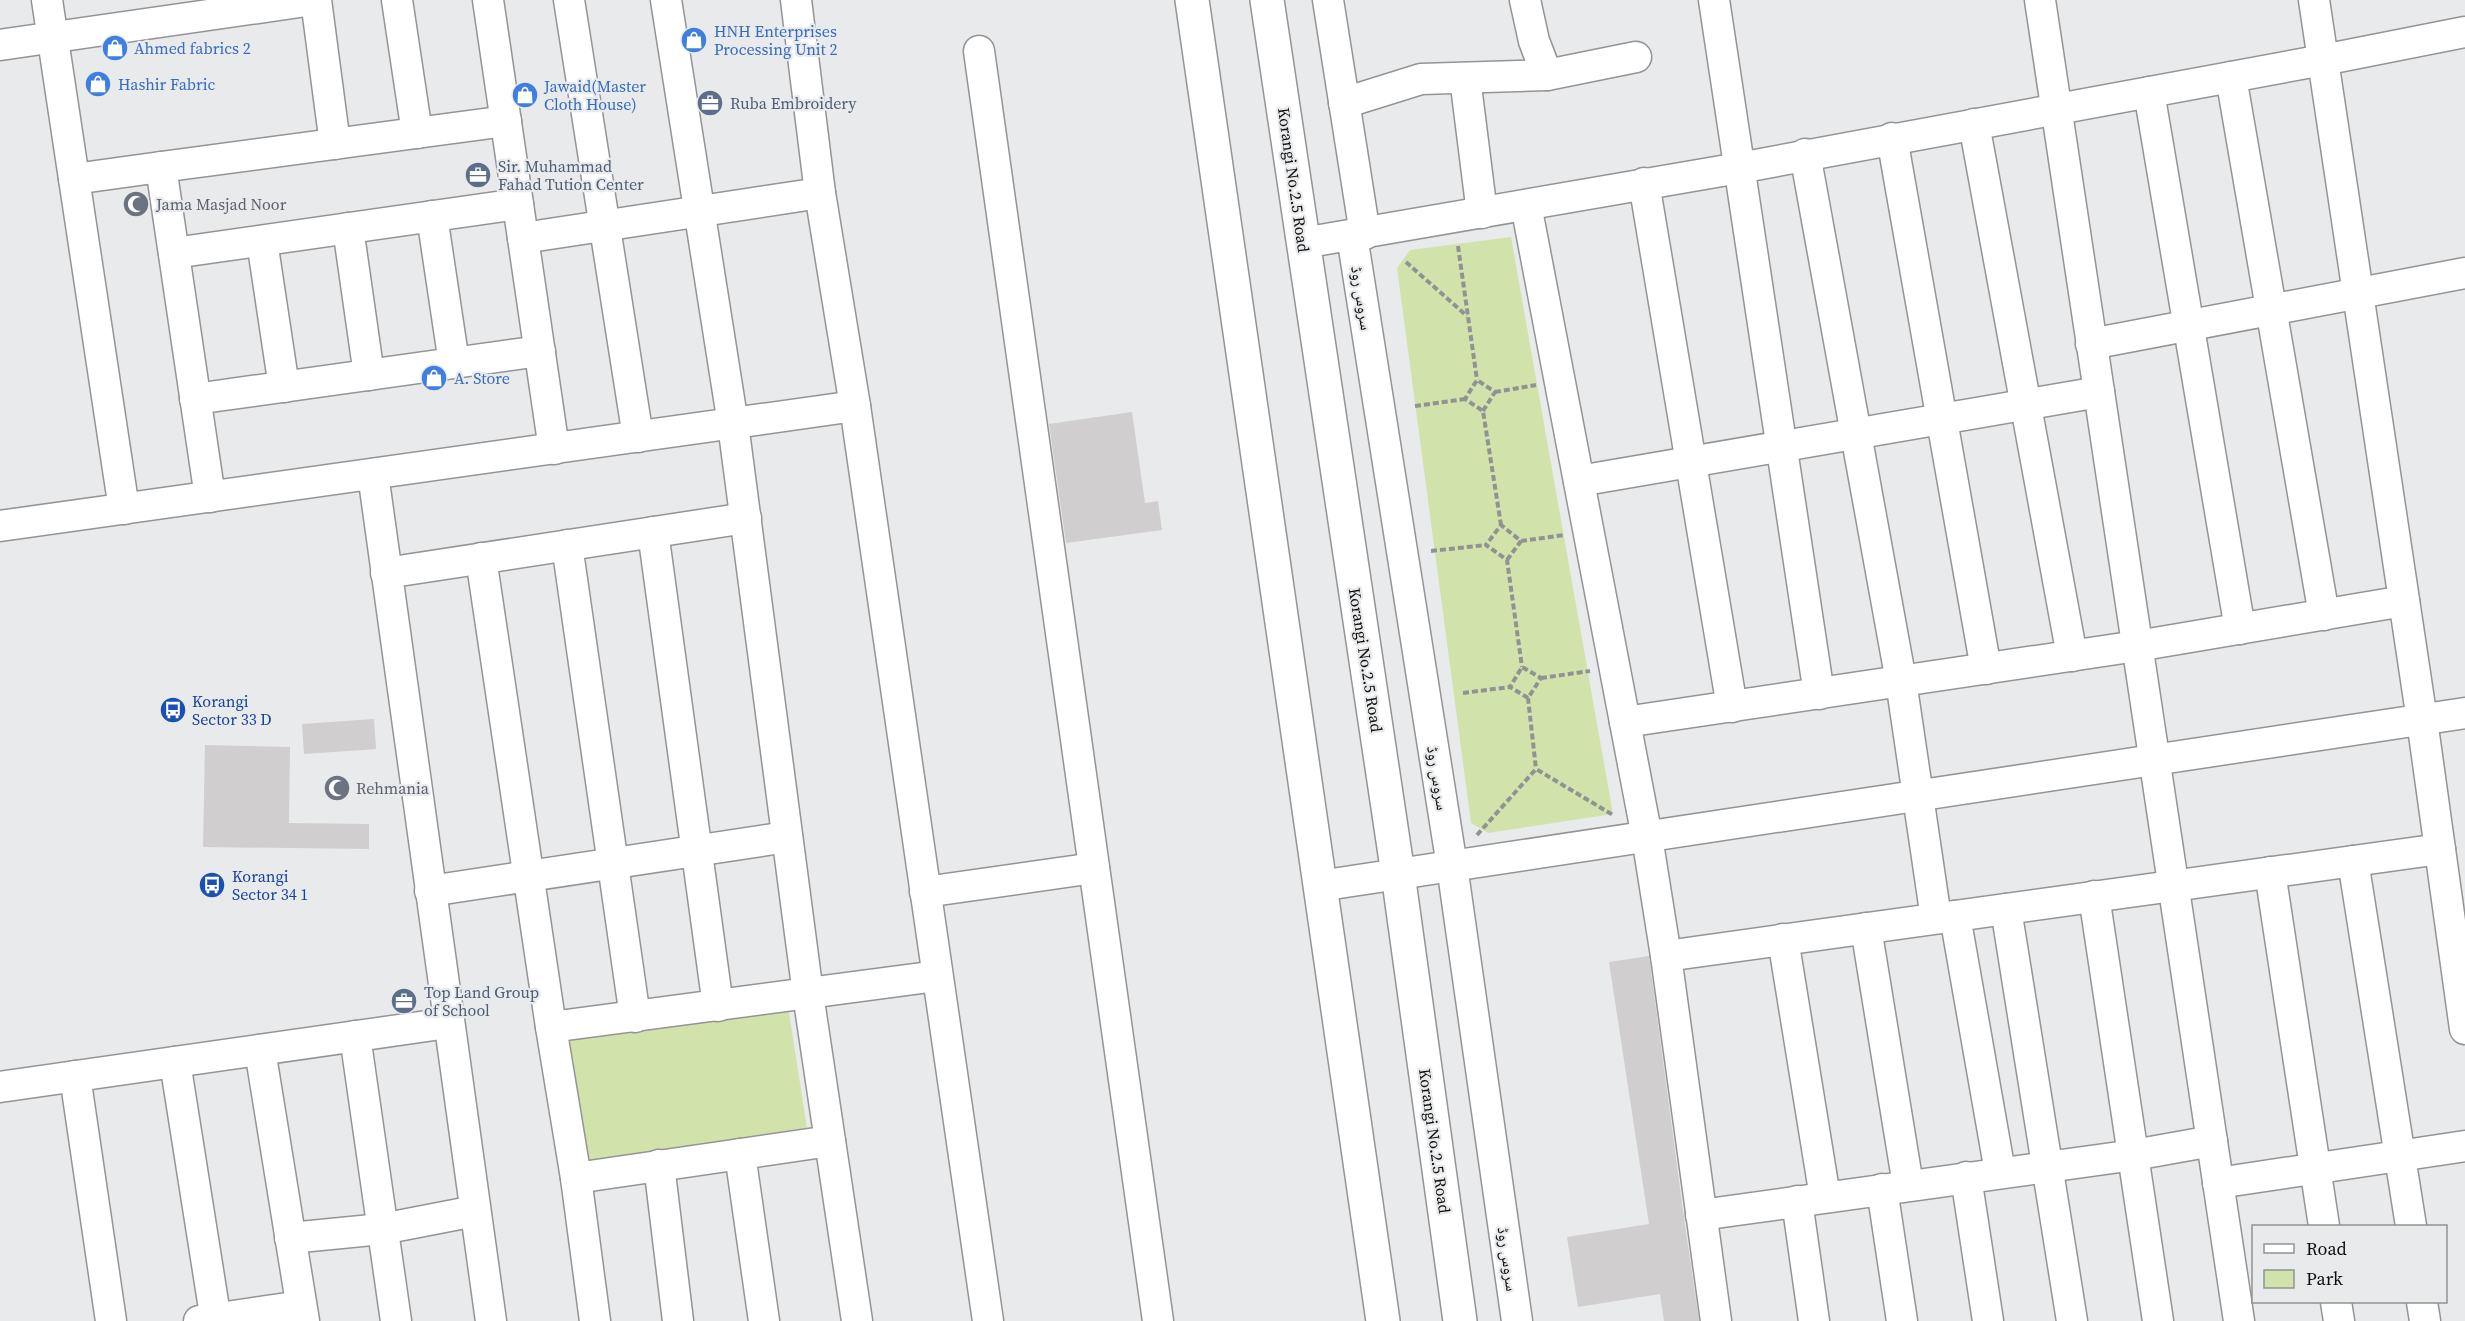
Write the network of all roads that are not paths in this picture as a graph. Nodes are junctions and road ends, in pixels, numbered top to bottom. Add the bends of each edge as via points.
1 (46, 0) edge
2 (314, 0) edge
3 (397, 0) edge
4 (488, 0) edge
5 (570, 0) edge
6 (666, 0) edge
7 (796, 0) edge
8 (1192, 0) edge
9 (1267, 0) edge
10 (1328, 0) edge
11 (1525, 0) edge
12 (1714, 0) edge
13 (2314, 0) edge
14 (2044, 1) edge
15 (2465, 32) edge
16 (53, 38) junction
17 (0, 45) edge
18 (979, 51) dead end
19 (1636, 57) dead end
20 (2323, 60) junction
21 (1547, 75) junction
22 (2231, 77) junction
23 (1465, 78) junction
24 (2149, 92) junction
25 (1344, 103) junction
26 (2056, 109) junction
27 (506, 121) junction
28 (1974, 124) junction
29 (417, 133) junction
30 (1892, 138) junction
31 (335, 144) junction
32 (1805, 154) junction
33 (161, 167) junction
34 (1739, 168) junction
35 (74, 179) junction
36 (1644, 183) junction
37 (820, 194) junction
38 (518, 204) junction
39 (1526, 205) junction
40 (700, 212) junction
41 (1482, 213) junction
42 (432, 216) junction
43 (605, 226) junction
44 (348, 228) junction
45 (1358, 235) junction
46 (523, 238) junction
47 (262, 241) junction
48 (1303, 243) junction
49 (174, 253) junction
50 (2465, 273) edge
51 (2358, 293) junction
52 (2271, 310) junction
53 (2188, 325) junction
54 (2091, 344) junction
55 (540, 351) junction
56 (454, 363) junction
57 (369, 375) junction
58 (284, 387) junction
59 (2099, 392) junction
60 (195, 399) junction
61 (2025, 404) junction
62 (855, 406) junction
63 (1941, 419) junction
64 (733, 424) junction
65 (1856, 434) junction
66 (638, 437) junction
67 (1781, 447) junction
68 (554, 448) junction
69 (1691, 462) junction
70 (373, 474) junction
71 (1579, 481) junction
72 (210, 497) junction
73 (124, 509) junction
74 (746, 518) junction
75 (0, 526) edge
76 (653, 532) junction
77 (567, 545) junction
78 (481, 558) junction
79 (386, 573) junction
80 (2404, 601) junction
81 (2324, 615) junction
82 (2240, 629) junction
83 (2137, 646) junction
84 (2072, 656) junction
85 (1986, 669) junction
86 (1901, 681) junction
87 (1819, 694) junction
88 (1732, 706) junction
89 (2465, 713) edge
90 (2422, 720) junction
91 (1625, 723) junction
92 (2154, 760) junction
93 (1918, 796) junction
94 (787, 837) junction
95 (1647, 837) junction
96 (2440, 849) junction
97 (697, 851) junction
98 (2353, 861) junction
99 (613, 863) junction
100 (1452, 866) junction
101 (1094, 868) junction
102 (2270, 872) junction
103 (1398, 874) junction
104 (529, 876) junction
105 (1319, 886) junction
106 (2174, 886) junction
107 (430, 891) junction
108 (925, 892) junction
109 (2094, 896) junction
110 (2006, 909) junction
111 (1946, 917) junction
112 (1866, 928) junction
113 (1783, 939) junction
114 (1666, 956) junction
115 (937, 976) junction
116 (808, 994) junction
117 (718, 1006) junction
118 (635, 1017) junction
119 (448, 1023) junction
120 (551, 1027) junction
121 (2465, 1029) edge
122 (355, 1036) junction
123 (260, 1050) junction
124 (175, 1062) junction
125 (75, 1076) junction
126 (0, 1087) edge
127 (830, 1141) junction
128 (2212, 1141) junction
129 (2465, 1146) edge
130 (740, 1154) junction
131 (2134, 1155) junction
132 (2400, 1156) junction
133 (659, 1165) junction
134 (2046, 1166) junction
135 (2315, 1168) junction
136 (2000, 1172) junction
137 (1966, 1177) junction
138 (576, 1178) junction
139 (2218, 1183) junction
140 (1895, 1187) junction
141 (1811, 1199) junction
142 (475, 1211) junction
143 (1701, 1215) junction
144 (2324, 1225) edge
145 (2411, 1225) edge
146 (382, 1229) junction
147 (290, 1238) junction
148 (2336, 1303) edge
149 (2422, 1303) edge
150 (303, 1314) edge
151 (210, 1320) edge
152 (111, 1321) edge
153 (396, 1321) edge
154 (491, 1321) edge
155 (595, 1321) edge
156 (678, 1321) edge
157 (764, 1321) edge
158 (857, 1321) edge
159 (988, 1321) edge
160 (1158, 1321) edge
161 (1383, 1321) edge
162 (1460, 1321) edge
163 (1516, 1321) edge
164 (1716, 1321) edge
165 (1814, 1321) edge
166 (1902, 1321) edge
167 (1989, 1321) edge
168 (2072, 1321) edge
169 (2158, 1321) edge
170 (2239, 1321) edge
171 (2339, 1321) edge
172 (2425, 1321) edge

1 - 16 street
2 - 16 street
2 - 31 street
3 - 29 street
4 - 27 street
5 - 43 street
6 - 40 street
7 - 37 street
8 - 105 main road
9 - 48 main road, Korangi No.2.5 Road
10 - 25 street, سروس روڈ
11 - 21 street
12 - 34 street
13 - 20 street
14 - 26 street
15 - 20 street
16 - 17 street
16 - 35 street
18 - 101 street
19 - 21 street
20 - 22 street
20 - 51 street
21 - 23 street
22 - 24 street
22 - 52 street
23 - 25 street via 1421,79
23 - 41 street
24 - 26 street
24 - 53 street
25 - 45 street, سروس روڈ
26 - 28 street
26 - 54 street
27 - 29 street
27 - 38 street
28 - 30 street
28 - 61 street
29 - 31 street
30 - 32 street
30 - 63 street
31 - 33 street
32 - 34 street
32 - 65 street
33 - 35 street
33 - 49 street
34 - 36 street
34 - 67 street
35 - 73 street
36 - 39 street
36 - 69 street
37 - 40 street
37 - 62 street
38 - 42 street
38 - 46 street
39 - 41 street
39 - 71 street
40 - 43 street
40 - 64 street
41 - 45 street
42 - 44 street
42 - 56 street
43 - 46 street
43 - 66 street
44 - 47 street
44 - 57 street
45 - 48 street
45 - 100 street, سروس روڈ
46 - 55 street
47 - 49 street
47 - 58 street
48 - 103 main road, Korangi No.2.5 Road
49 - 60 street
50 - 51 street
51 - 52 street
51 - 80 street
52 - 53 street
52 - 81 street
53 - 54 street
53 - 82 street
54 - 59 street
55 - 56 street
55 - 68 street
56 - 57 street
57 - 58 street
58 - 60 street
59 - 61 street
59 - 83 street
60 - 72 street
61 - 63 street
61 - 84 street
62 - 64 street
62 - 108 street
63 - 65 street
63 - 85 street
64 - 66 street
64 - 74 street
65 - 67 street
65 - 86 street
66 - 68 street
67 - 69 street
67 - 87 street
68 - 70 street
69 - 71 street
69 - 88 street
70 - 72 street
70 - 79 street
71 - 91 street
72 - 73 street
73 - 75 street
74 - 76 street
74 - 94 street
76 - 77 street
76 - 97 street
77 - 78 street
77 - 99 street
78 - 79 street
78 - 104 street
79 - 107 street
80 - 81 street
80 - 90 street
81 - 82 street
82 - 83 street
83 - 84 street
83 - 92 street
84 - 85 street
85 - 86 street
86 - 87 street
86 - 93 street
87 - 88 street
88 - 91 street
89 - 90 street
90 - 92 street
90 - 96 street
91 - 95 street
92 - 93 street
92 - 106 street
93 - 95 street
93 - 111 street
94 - 97 street
94 - 116 street
95 - 100 street
95 - 114 street
96 - 98 street
96 - 121 street
97 - 99 street
97 - 117 street
98 - 102 street
98 - 132 street
99 - 104 street
99 - 118 street
100 - 103 street
100 - 163 street, سروس روڈ
101 - 108 street
101 - 160 street
102 - 106 street
102 - 135 street
103 - 105 street
103 - 162 main road, Korangi No.2.5 Road
104 - 107 street
104 - 120 street
105 - 161 main road
106 - 109 street
106 - 128 street
107 - 119 street
108 - 115 street
109 - 110 street
109 - 131 street
110 - 111 street
110 - 134 street
111 - 112 street
111 - 136 street
112 - 113 street
112 - 140 street
113 - 114 street
113 - 141 street
114 - 143 street
115 - 116 street
115 - 159 street
116 - 117 street
116 - 127 street
117 - 118 street
118 - 120 street
119 - 122 street
119 - 142 street
120 - 138 street
122 - 123 street
122 - 146 street
123 - 124 street
123 - 147 street
124 - 125 street
124 - 151 street
125 - 126 street
125 - 152 street
127 - 130 street
127 - 158 street
128 - 131 street
128 - 139 street
129 - 132 street
130 - 133 street
130 - 157 street
131 - 134 street
131 - 169 street
132 - 135 street
132 - 145 street
133 - 138 street
133 - 156 street
134 - 136 street
134 - 168 street
135 - 139 street
135 - 144 street
136 - 137 street
137 - 140 street
137 - 167 street
138 - 155 street
139 - 170 street
140 - 141 street
140 - 166 street
141 - 143 street
141 - 165 street
142 - 146 street
142 - 154 street
143 - 164 street
146 - 147 street
146 - 153 street
147 - 150 street
148 - 171 street
149 - 172 street
150 - 151 street

